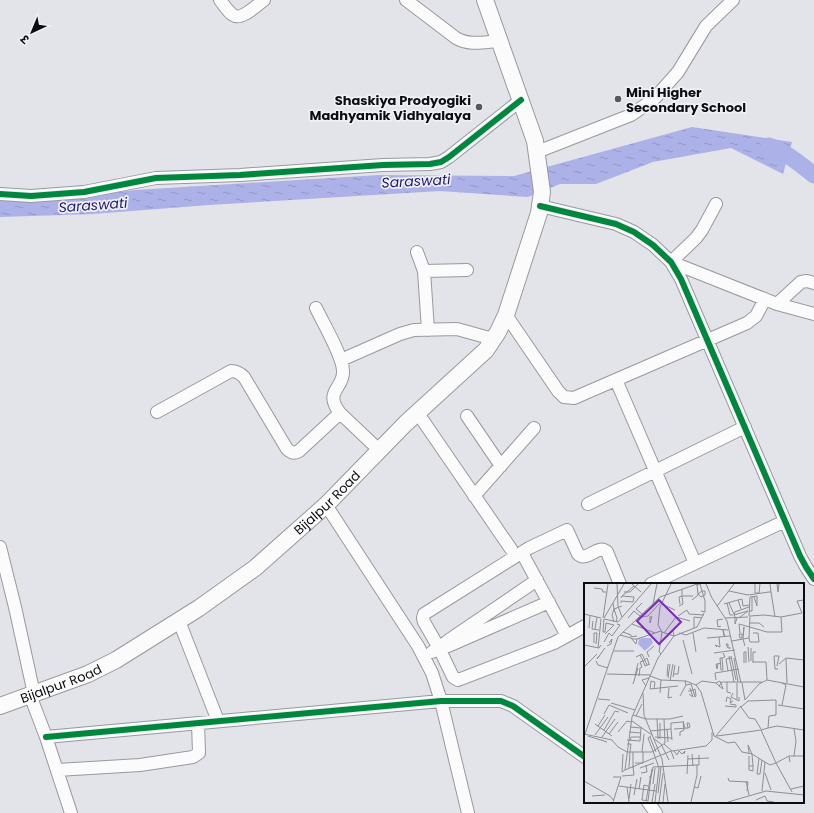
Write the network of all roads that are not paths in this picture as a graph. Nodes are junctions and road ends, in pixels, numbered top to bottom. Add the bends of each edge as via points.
1 (220, 0) edge
2 (264, 0) edge
3 (406, 0) edge
4 (485, 0) edge
5 (733, 0) edge
6 (499, 41) junction
7 (521, 100) junction
8 (538, 156) junction
9 (0, 194) edge
10 (541, 199) junction
11 (716, 204) dead end
12 (417, 252) dead end
13 (671, 262) junction
14 (424, 270) junction
15 (467, 270) dead end
16 (814, 283) edge
17 (765, 299) junction
18 (777, 304) junction
19 (316, 308) dead end
20 (814, 314) edge
21 (506, 315) junction
22 (428, 330) junction
23 (494, 339) junction
24 (707, 340) junction
25 (341, 360) junction
26 (616, 380) junction
27 (157, 412) dead end
28 (417, 412) junction
29 (340, 413) junction
30 (466, 416) dead end
31 (744, 427) junction
32 (534, 428) dead end
33 (379, 450) junction
34 (501, 466) junction
35 (655, 471) junction
36 (474, 496) junction
37 (588, 504) dead end
38 (326, 505) junction
39 (785, 521) junction
40 (0, 547) edge
41 (516, 551) junction
42 (695, 563) junction
43 (814, 579) edge
44 (537, 580) junction
45 (620, 583) edge
46 (653, 583) edge
47 (549, 602) junction
48 (179, 621) junction
49 (584, 627) edge
50 (567, 636) junction
51 (431, 653) junction
52 (32, 694) junction
53 (441, 701) junction
54 (0, 706) edge
55 (218, 721) junction
56 (198, 723) junction
57 (46, 737) junction
58 (584, 755) edge
59 (57, 770) junction
60 (649, 803) edge
61 (71, 813) edge
62 (468, 813) edge
63 (656, 813) edge

1 - 2 street via 236,17 242,16
3 - 6 street via 463,42
4 - 6 main road
5 - 8 street via 706,26 678,72 654,99 631,115
6 - 7 main road
7 - 8 main road
7 - 9 street via 449,157 430,164 156,178 84,192 31,196
8 - 10 main road
10 - 13 street via 634,232
10 - 21 main road, Bijalpur Road
11 - 13 street via 696,238
12 - 14 street
13 - 17 street
13 - 24 street via 681,278
14 - 15 street
14 - 22 street
16 - 18 street via 801,282
17 - 18 street
17 - 24 street via 752,320
18 - 20 street
19 - 25 street
21 - 23 main road, Bijalpur Road
21 - 26 street via 564,397 574,398
22 - 23 street via 457,329
22 - 25 street via 408,332
23 - 28 main road, Bijalpur Road via 486,350
24 - 26 street
24 - 31 street
25 - 29 street via 343,376 333,395 335,406
26 - 35 street
27 - 29 street via 231,371 236,371 244,377 291,452 299,451
28 - 33 main road, Bijalpur Road
28 - 36 street
29 - 33 street
30 - 34 street
31 - 35 street
31 - 39 street
32 - 34 street
33 - 38 main road, Bijalpur Road
34 - 36 street
35 - 37 street
35 - 42 street
36 - 41 street
38 - 48 main road, Bijalpur Road via 255,568
38 - 51 street via 418,646
39 - 42 street
39 - 43 street
40 - 52 street
41 - 44 street
41 - 45 street via 567,530 581,556 600,549 607,552
41 - 51 street via 424,614 422,618
42 - 46 street
44 - 47 street
44 - 51 street
47 - 50 street
47 - 51 street
48 - 52 main road, Bijalpur Road via 88,674
48 - 55 street
49 - 50 street
50 - 51 street via 458,680 453,678
51 - 53 street via 432,673
52 - 54 main road, Bijalpur Road
52 - 57 street
53 - 55 street
53 - 58 street via 501,702 513,706
53 - 62 street
55 - 56 street
56 - 57 street
56 - 59 street via 199,753 193,757 140,765
57 - 59 street
59 - 61 street
60 - 63 street

